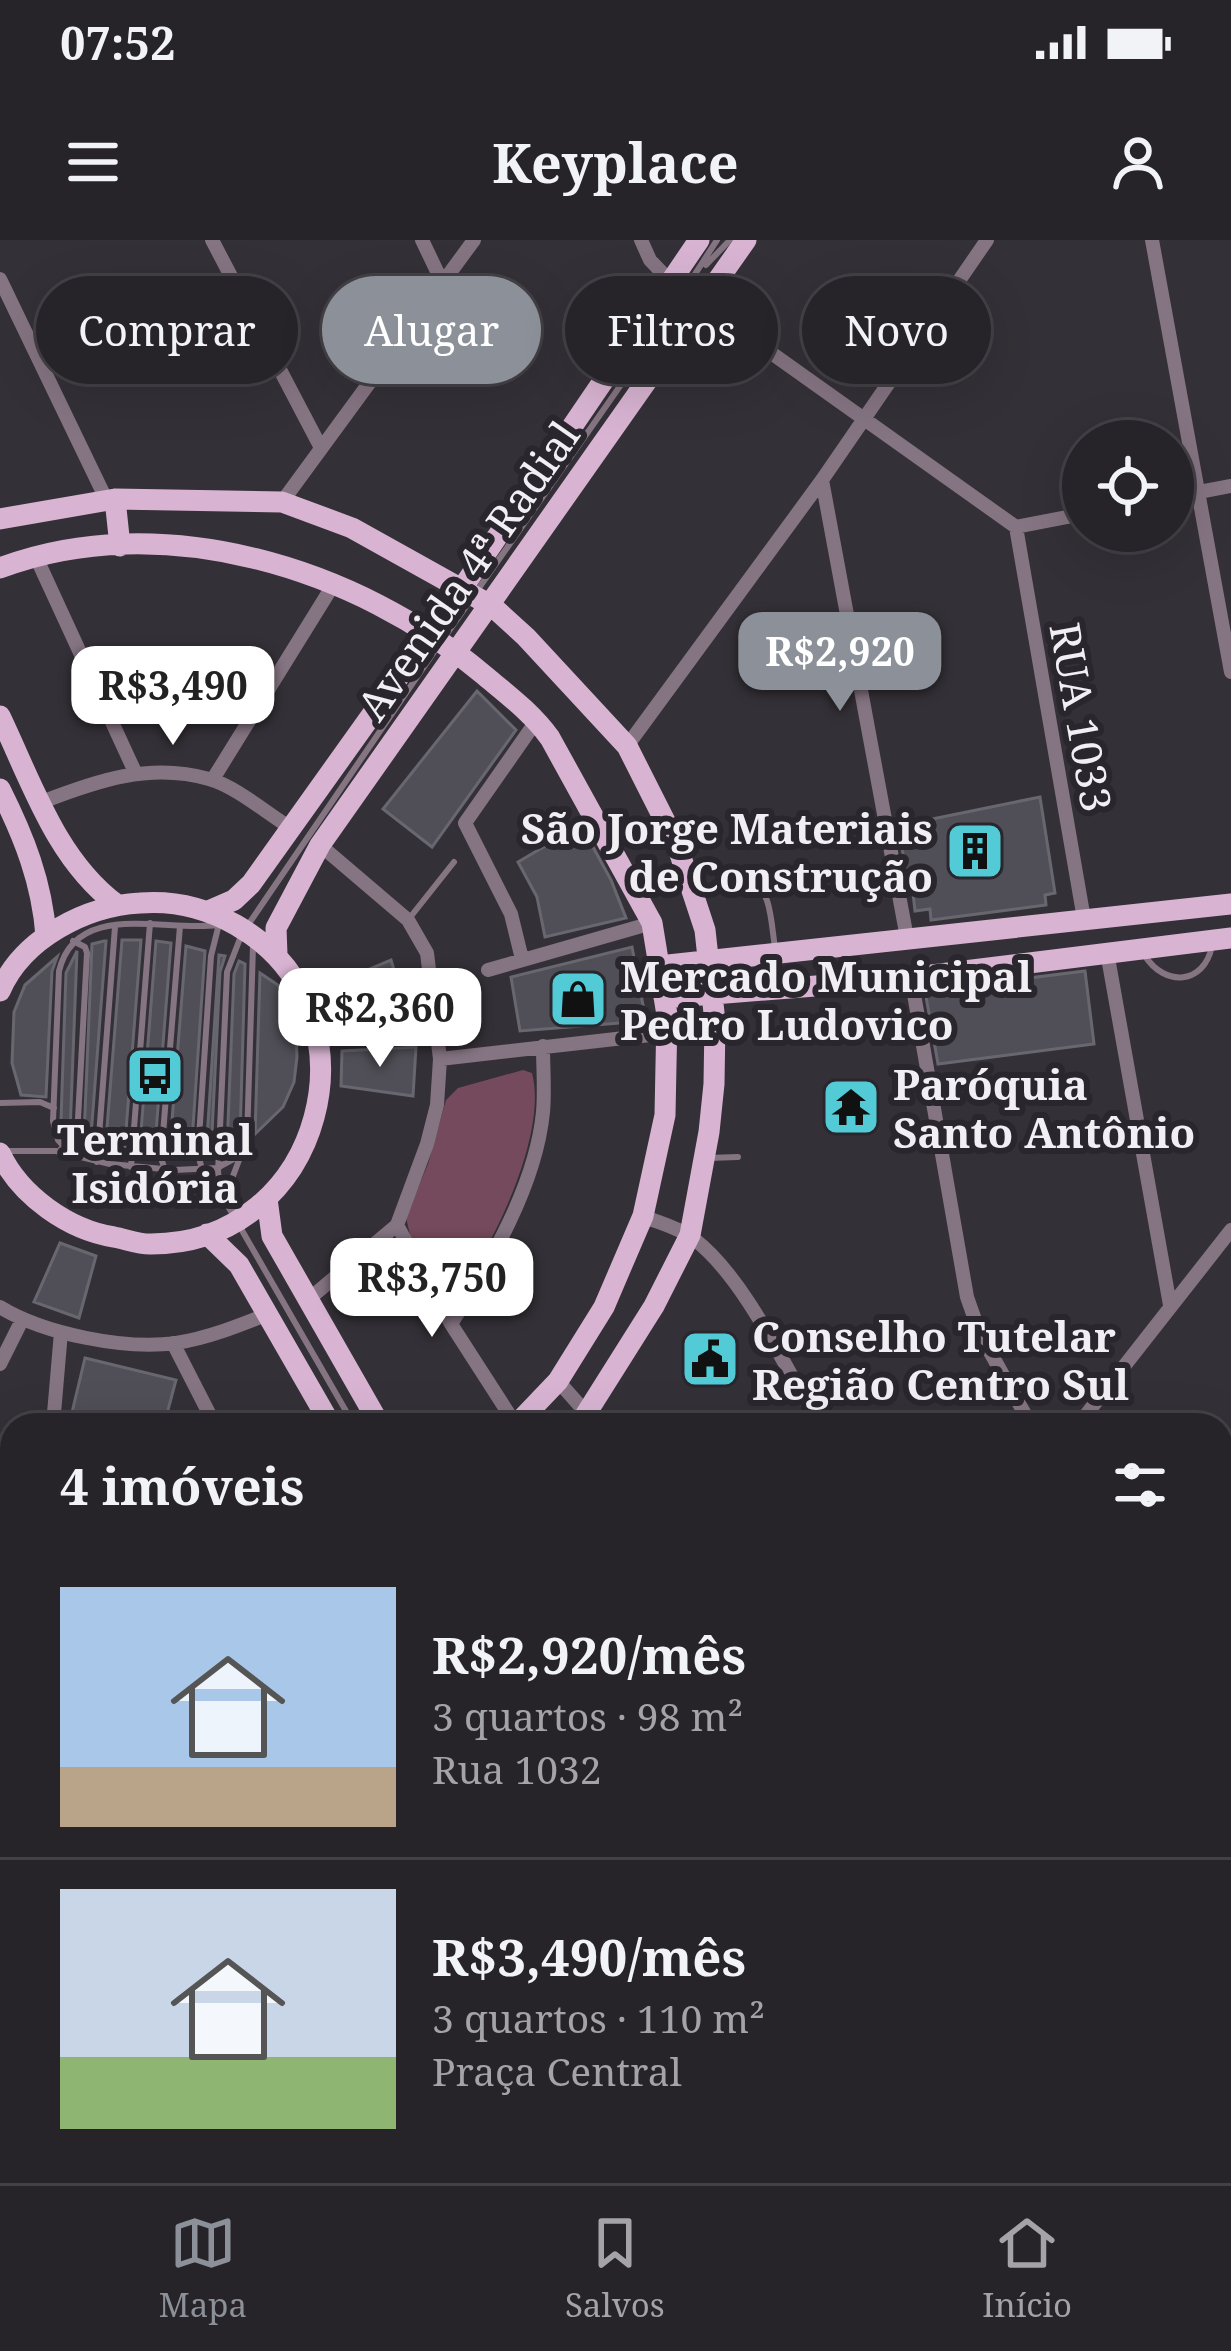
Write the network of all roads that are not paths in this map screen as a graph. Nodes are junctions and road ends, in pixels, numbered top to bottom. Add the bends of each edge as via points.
1 (212, 240) edge
2 (422, 240) edge
3 (474, 240) edge
4 (641, 240) edge
5 (698, 240) edge
6 (717, 240) edge
7 (730, 240) edge
8 (746, 240) edge
9 (987, 240) edge
10 (1152, 240) edge
11 (699, 272) junction
12 (439, 276) edge
13 (451, 276) edge
14 (669, 276) edge
15 (690, 276) edge
16 (696, 276) edge
17 (704, 276) edge
18 (0, 279) edge
19 (778, 357) edge
20 (368, 384) edge
21 (622, 384) edge
22 (622, 384) edge
23 (862, 417) junction
24 (320, 446) junction
25 (822, 480) junction
26 (1231, 486) edge
27 (1196, 493) junction
28 (111, 499) junction
29 (282, 502) junction
30 (1062, 518) edge
31 (0, 519) edge
32 (1016, 527) junction
33 (120, 546) junction
34 (36, 557) junction
35 (0, 568) edge
36 (335, 582) junction
37 (476, 596) junction
38 (443, 642) junction
39 (1231, 672) edge
40 (0, 716) edge
41 (537, 720) junction
42 (627, 746) junction
43 (135, 772) junction
44 (213, 779) junction
45 (0, 789) edge
46 (42, 802) junction
47 (6, 819) edge
48 (291, 829) junction
49 (320, 845) junction
50 (454, 862) dead end
51 (693, 893) junction
52 (261, 902) junction
53 (1231, 904) edge
54 (115, 915) junction
55 (1084, 919) junction
56 (408, 920) junction
57 (150, 923) junction
58 (652, 923) junction
59 (232, 924) junction
60 (180, 926) junction
61 (92, 931) junction
62 (46, 936) junction
63 (907, 938) junction
64 (1222, 939) edge
65 (74, 941) junction
66 (1140, 948) junction
67 (1107, 952) junction
68 (86, 953) junction
69 (776, 954) junction
70 (278, 955) junction
71 (522, 958) junction
72 (708, 962) junction
73 (659, 967) junction
74 (488, 970) dead end
75 (911, 977) junction
76 (0, 991) edge
77 (713, 996) junction
78 (664, 998) junction
79 (668, 1034) junction
80 (543, 1046) junction
81 (440, 1059) junction
82 (55, 1093) junction
83 (40, 1102) junction
84 (0, 1103) edge
85 (54, 1108) junction
86 (246, 1149) junction
87 (60, 1150) junction
88 (1, 1157) edge
89 (738, 1157) dead end
90 (704, 1158) junction
91 (97, 1162) junction
92 (131, 1167) junction
93 (217, 1168) junction
94 (165, 1170) junction
95 (197, 1170) junction
96 (267, 1198) junction
97 (225, 1201) junction
98 (643, 1216) junction
99 (237, 1221) junction
100 (397, 1225) junction
101 (1231, 1230) edge
102 (207, 1234) junction
103 (690, 1235) junction
104 (309, 1299) junction
105 (1170, 1305) junction
106 (0, 1307) edge
107 (268, 1314) junction
108 (22, 1320) junction
109 (451, 1324) junction
110 (61, 1332) junction
111 (173, 1343) junction
112 (0, 1364) edge
113 (558, 1381) junction
114 (54, 1413) edge
115 (209, 1413) edge
116 (325, 1413) edge
117 (347, 1413) edge
118 (373, 1413) edge
119 (508, 1413) edge
120 (527, 1413) edge
121 (583, 1413) edge
122 (594, 1413) edge
123 (812, 1413) edge
124 (1024, 1413) edge
125 (1087, 1413) edge

1 - 24 street
2 - 12 street
3 - 13 street
4 - 14 street
5 - 15 main road, Avenida 4ª Radial
6 - 11 lane
7 - 11 lane
8 - 17 main road, Avenida 4ª Radial
9 - 23 street
10 - 27 street
11 - 16 lane
18 - 28 street
19 - 23 street
20 - 24 street
21 - 37 main road, Avenida 4ª Radial
22 - 37 main road, Avenida 4ª Radial
23 - 25 street
23 - 32 street
24 - 29 street
25 - 42 street
25 - 63 street
26 - 27 street
27 - 39 street
28 - 29 main road
28 - 31 main road
28 - 33 main road
29 - 37 main road via 352,528
30 - 32 street
32 - 55 street, RUA 1033
33 - 34 main road
33 - 36 main road via 254,558
34 - 35 main road
34 - 43 street
36 - 38 main road
36 - 44 street
37 - 38 main road, Avenida 4ª Radial
37 - 38 main road, Avenida 4ª Radial
37 - 42 main road
38 - 41 main road
38 - 48 main road, Avenida 4ª Radial
38 - 49 main road, Avenida 4ª Radial
38 - 52 lane
40 - 46 main road
41 - 58 main road
41 - 71 street via 465,823 511,914
42 - 51 main road
43 - 44 street
43 - 46 street
44 - 48 street
45 - 47 main road
46 - 54 main road via 76,867
47 - 62 main road via 43,896
48 - 59 main road, Avenida 4ª Radial via 234,900
49 - 56 street
49 - 70 main road, Avenida 4ª Radial via 276,928
50 - 56 lane
51 - 69 lane via 759,883
51 - 72 main road
52 - 59 lane
52 - 59 lane
53 - 55 main road
54 - 57 lane
54 - 59 main road via 163,901
54 - 61 lane
54 - 62 main road via 77,917
54 - 91 lane
55 - 63 main road
56 - 81 street via 427,953
57 - 60 lane
57 - 92 lane
58 - 71 street
58 - 73 main road
59 - 60 lane
59 - 70 main road
59 - 86 lane
59 - 93 lane
59 - 95 lane via 211,956
60 - 94 lane
61 - 65 lane
61 - 68 lane
62 - 76 main road
63 - 69 main road
64 - 66 main road
64 - 66 lane via 1200,972 1179,979 1162,976
65 - 68 lane
65 - 82 lane via 59,971
66 - 67 main road
67 - 75 main road
67 - 105 street
68 - 87 lane via 77,1137
69 - 72 main road
70 - 96 main road via 304,992 321,1045 321,1101 302,1154
71 - 74 street
72 - 73 main road
72 - 77 main road
73 - 78 main road
75 - 77 main road
75 - 124 street via 967,1297
77 - 78 main road
77 - 90 main road
78 - 79 main road
79 - 80 street
79 - 98 main road via 665,1115
80 - 81 street
80 - 109 street via 543,1114 519,1200
81 - 100 street via 427,1144
82 - 83 lane
82 - 85 lane
83 - 84 lane
83 - 85 lane
85 - 87 lane
86 - 93 lane
86 - 99 lane via 233,1176
87 - 88 lane
87 - 91 lane
88 - 102 main road via 43,1206 94,1234 150,1244
89 - 90 lane
90 - 103 main road
91 - 92 lane
92 - 94 lane
93 - 95 lane
93 - 97 lane
94 - 95 lane
95 - 97 lane
96 - 99 main road
96 - 104 main road via 272,1236
97 - 99 lane
98 - 103 street
98 - 113 main road via 604,1307
99 - 102 main road
99 - 117 lane
100 - 104 street
100 - 109 street
101 - 105 street
102 - 107 main road via 239,1265
103 - 122 main road
103 - 123 street via 733,1280
104 - 118 main road
105 - 125 street
106 - 108 street
107 - 111 street
107 - 116 main road
108 - 110 street
108 - 112 street
109 - 119 street
110 - 111 street
110 - 114 street
111 - 115 street
113 - 120 main road
113 - 121 street

